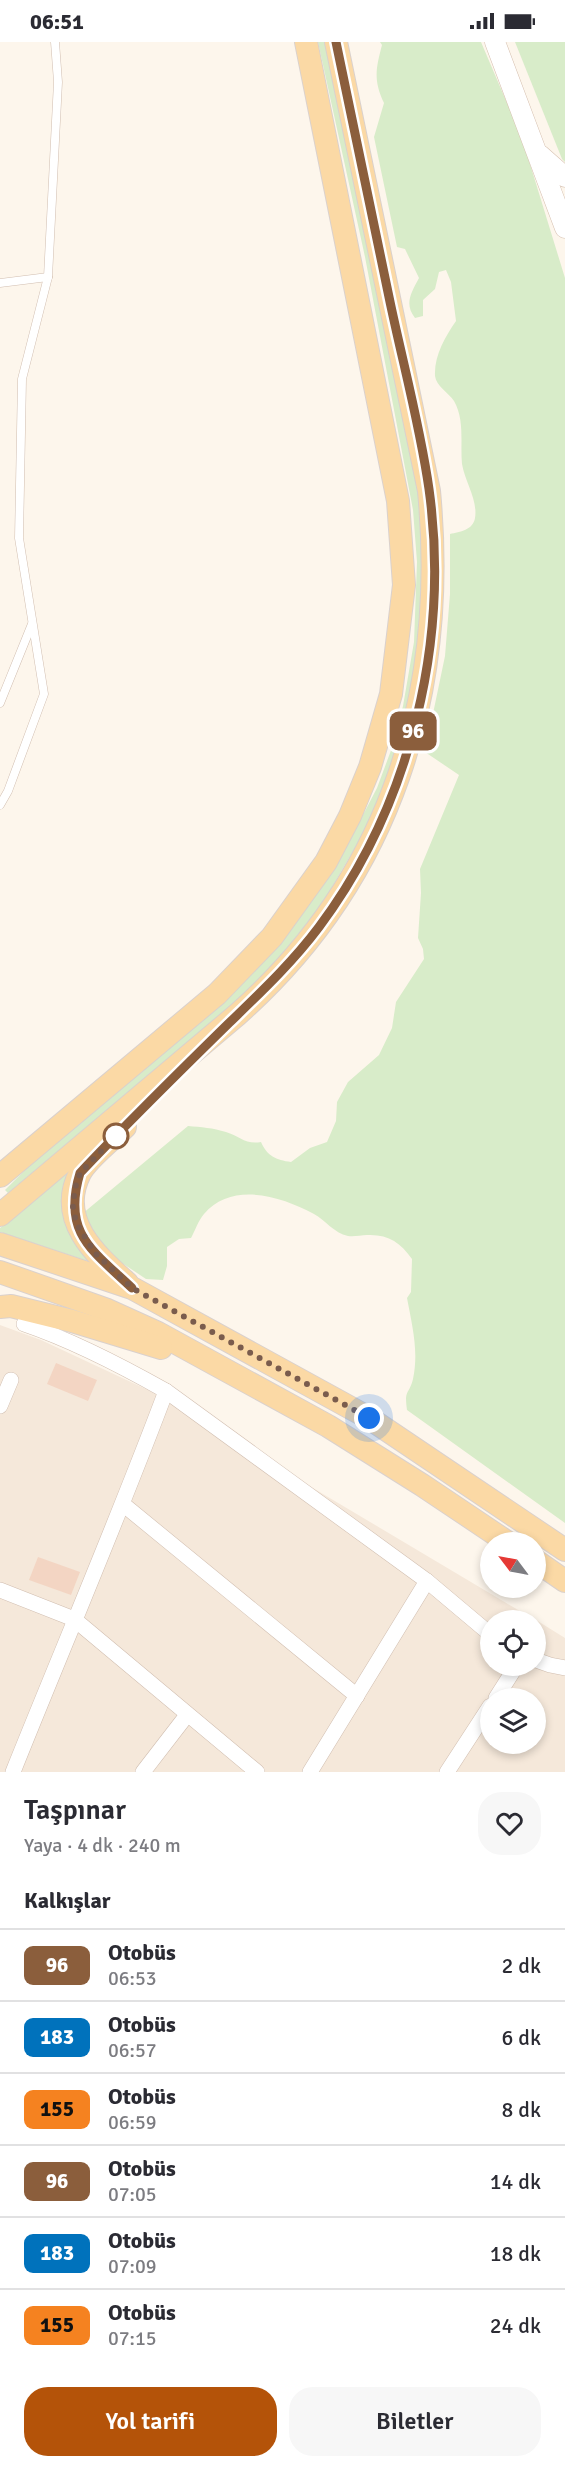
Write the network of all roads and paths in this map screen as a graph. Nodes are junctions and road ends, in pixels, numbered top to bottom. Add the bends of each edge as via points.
1 (55, 42) edge
2 (306, 42) edge
3 (336, 42) edge
4 (495, 42) edge
5 (538, 154) junction
6 (565, 177) edge
7 (563, 215) edge
8 (48, 277) junction
9 (0, 283) edge
10 (32, 622) junction
11 (0, 704) edge
12 (0, 805) edge
13 (238, 1014) junction
14 (0, 1176) edge
15 (0, 1215) edge
16 (0, 1244) edge
17 (0, 1272) edge
18 (132, 1288) junction
19 (0, 1307) edge
20 (24, 1324) dead end
21 (222, 1368) junction
22 (11, 1380) dead end
23 (166, 1391) junction
24 (0, 1406) edge
25 (124, 1505) junction
26 (492, 1532) edge
27 (565, 1550) edge
28 (546, 1568) edge
29 (428, 1581) junction
30 (565, 1581) edge
31 (0, 1590) edge
32 (74, 1619) junction
33 (480, 1625) edge
34 (546, 1663) edge
35 (565, 1668) edge
36 (357, 1696) junction
37 (187, 1714) junction
38 (480, 1721) edge
39 (14, 1772) edge
40 (143, 1772) edge
41 (256, 1772) edge
42 (310, 1772) edge
43 (447, 1772) edge

1 - 8 lane via 58,82
2 - 14 main road via 398,501 404,585 391,694 370,767 350,816 307,891 272,937 217,994
3 - 13 main road via 428,482 434,550 431,628 413,730 398,778 369,845 319,927 279,975
4 - 5 main road
5 - 6 main road
5 - 7 main road
8 - 9 lane
8 - 10 lane via 22,379 19,538
10 - 11 lane
10 - 12 lane via 44,694
13 - 15 main road
13 - 18 main road via 80,1173 73,1207 76,1223 95,1253
16 - 18 main road
17 - 21 main road via 105,1309
18 - 27 main road via 369,1418
19 - 21 main road via 11,1306 105,1330
20 - 23 street via 60,1336
21 - 26 main road via 328,1426
22 - 24 street
23 - 25 street
23 - 29 street
25 - 32 street
25 - 36 street
28 - 30 main road
29 - 33 street
29 - 36 street
31 - 32 street
32 - 37 street
32 - 39 street
34 - 35 street
36 - 42 street
37 - 40 street
37 - 41 street
38 - 43 street

